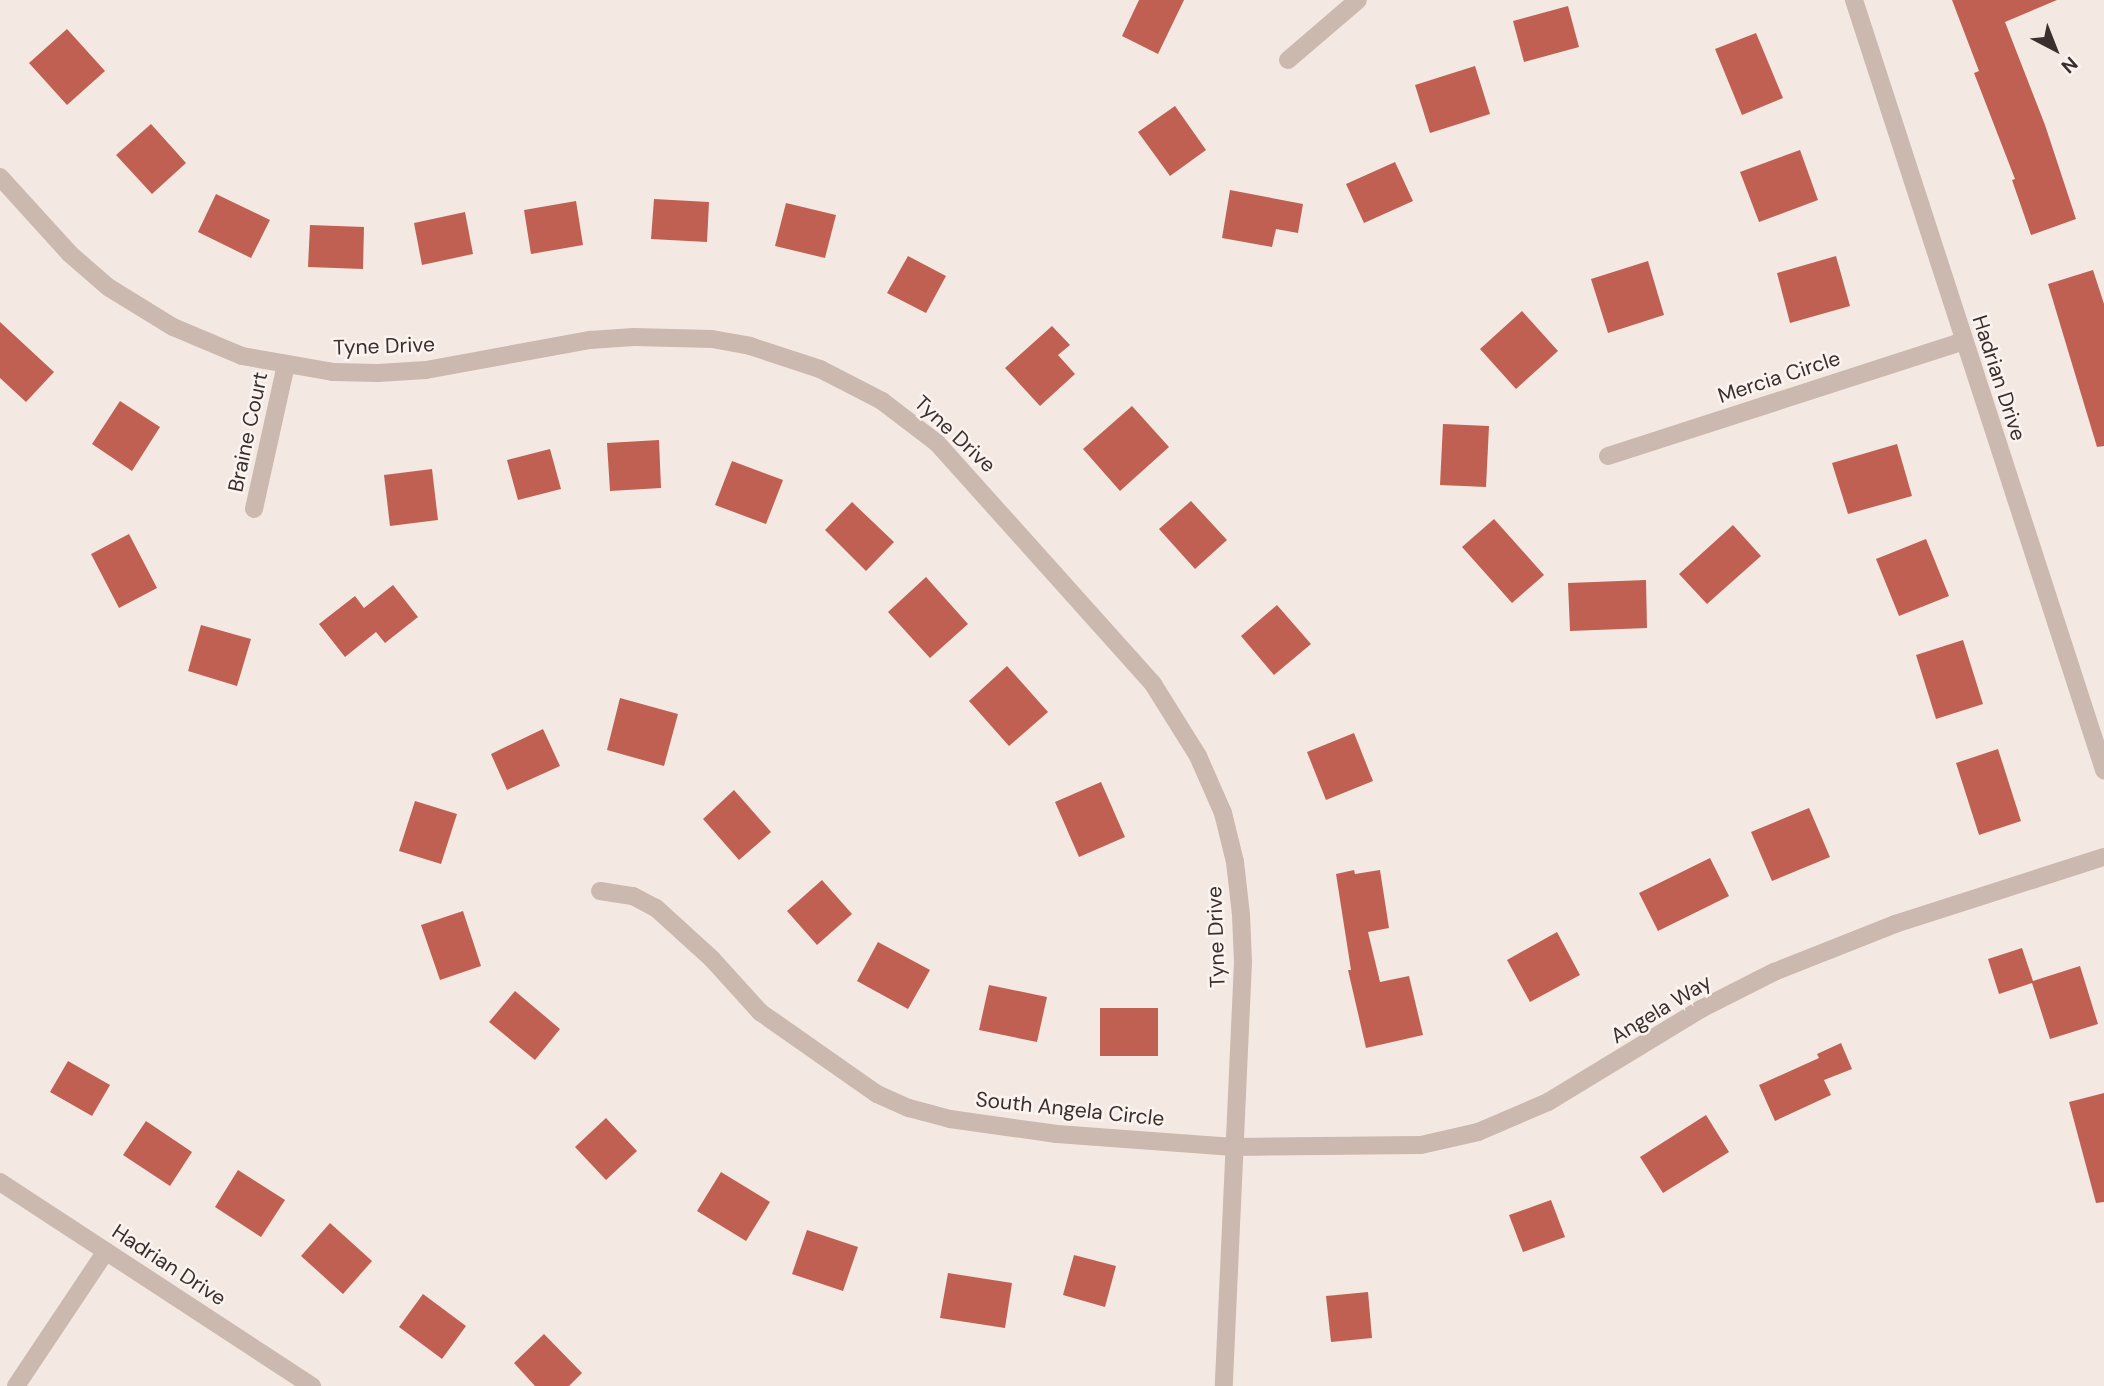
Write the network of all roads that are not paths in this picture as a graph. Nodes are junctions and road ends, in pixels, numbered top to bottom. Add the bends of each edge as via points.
1 (1358, 0) edge
2 (1854, 0) edge
3 (1288, 60) dead end
4 (0, 177) edge
5 (1963, 341) junction
6 (286, 365) junction
7 (1608, 456) dead end
8 (254, 509) dead end
9 (2104, 770) edge
10 (2104, 856) edge
11 (600, 891) dead end
12 (1234, 1147) junction
13 (0, 1182) edge
14 (106, 1251) junction
15 (16, 1386) edge
16 (312, 1386) edge
17 (1224, 1386) edge

1 - 3 street
2 - 5 street, Hadrian Drive
4 - 6 street, Tyne Drive via 70,254 144,311 242,356
5 - 7 street, Mercia Circle
5 - 9 street, Hadrian Drive
6 - 8 street, Braine Court
6 - 12 street, Tyne Drive via 333,372 426,370 590,340 712,340 750,346 821,369 908,418 994,503 1123,648 1153,684 1198,757 1223,813 1241,915
10 - 12 street, Angela Way via 1895,924 1773,972 1701,1009 1548,1102 1478,1132 1420,1145
11 - 12 street, South Angela Circle via 633,896 656,908 712,959 760,1012 877,1094 909,1108 1027,1132
12 - 17 street, Tyne Drive
13 - 14 street, Hadrian Drive
14 - 15 street
14 - 16 street, Hadrian Drive

